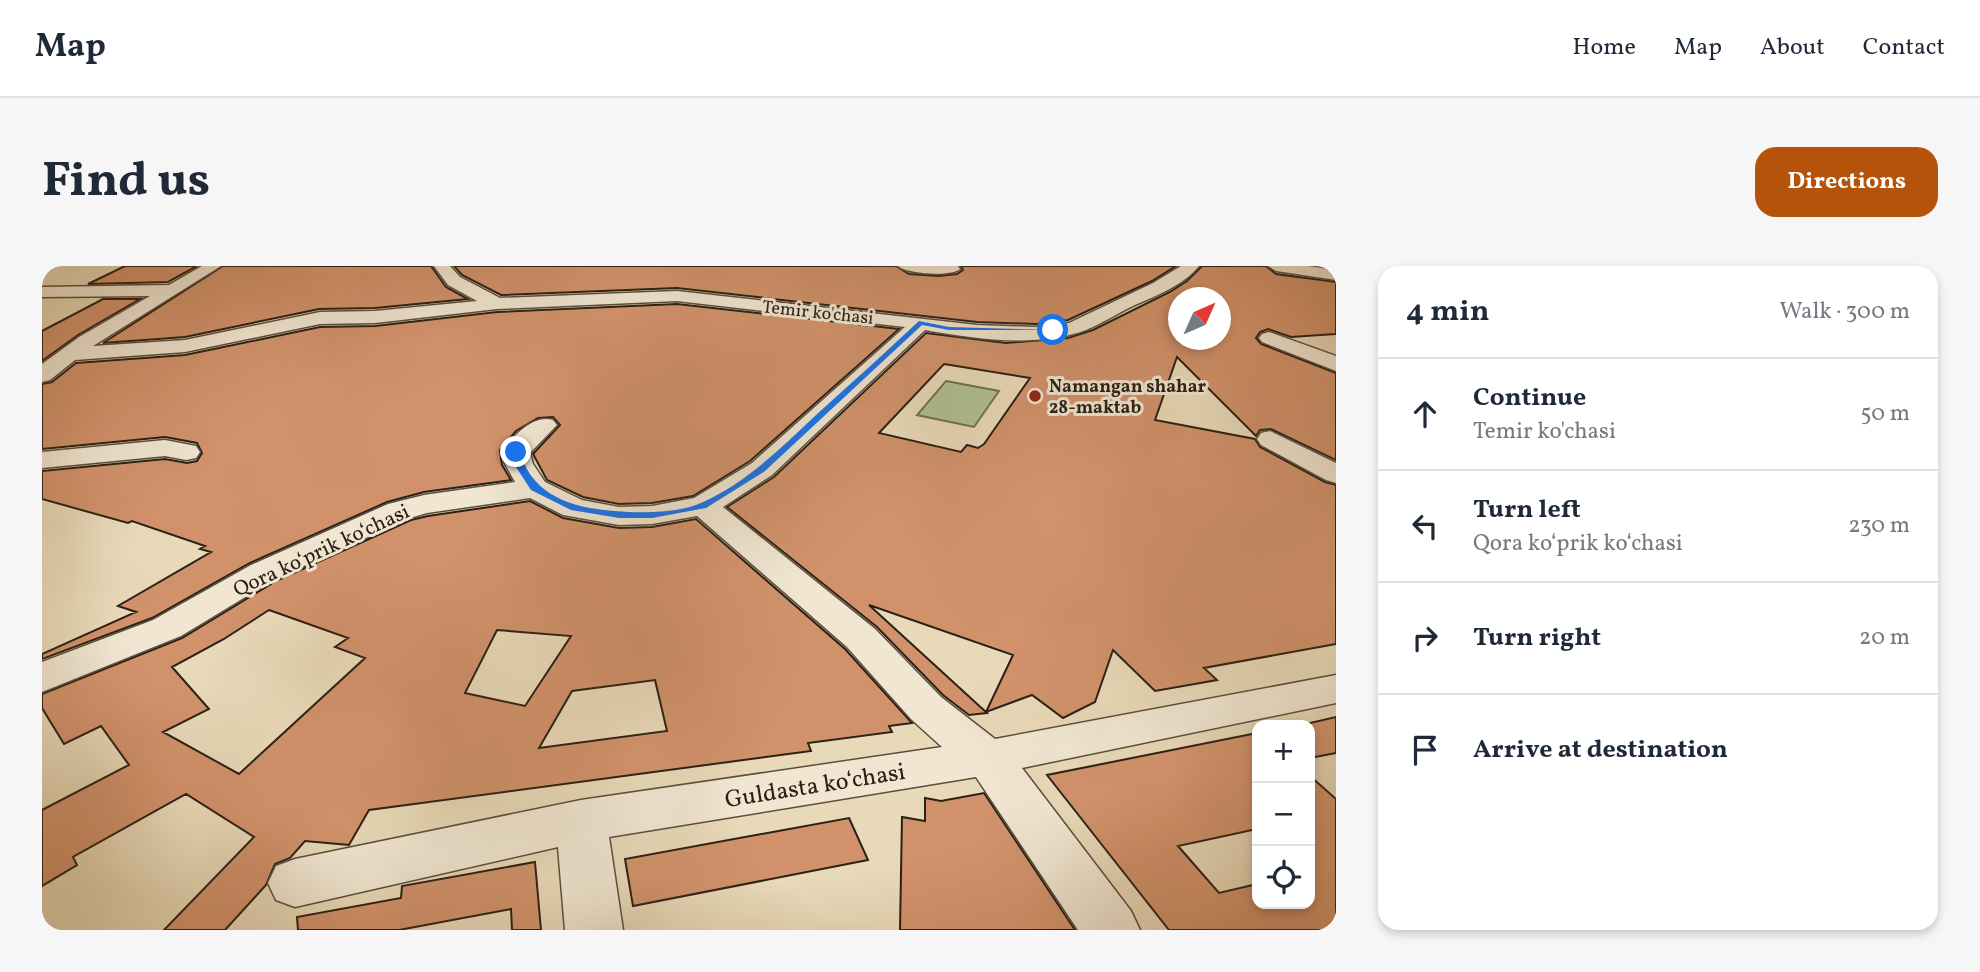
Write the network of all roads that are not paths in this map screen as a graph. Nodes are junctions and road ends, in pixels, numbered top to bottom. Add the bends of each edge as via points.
1 (213, 266) edge
2 (442, 266) edge
3 (906, 266) edge
4 (1191, 266) edge
5 (1276, 266) edge
6 (953, 269) dead end
7 (1336, 275) edge
8 (170, 290) junction
9 (42, 292) edge
10 (497, 304) junction
11 (921, 323) junction
12 (1269, 338) dead end
13 (61, 347) junction
14 (1336, 364) edge
15 (42, 375) edge
16 (544, 425) dead end
17 (1270, 439) dead end
18 (186, 452) dead end
19 (42, 460) edge
20 (1336, 474) edge
21 (534, 488) junction
22 (703, 506) junction
23 (42, 678) edge
24 (1336, 689) edge
25 (988, 758) junction
26 (581, 821) junction
27 (295, 883) dead end
28 (594, 930) edge
29 (1111, 930) edge

1 - 8 street
2 - 10 street via 454,281
3 - 6 street
4 - 11 street, Temir ko'chasi via 1158,290 1072,328 993,331
5 - 7 street
8 - 9 street
8 - 13 street via 86,341
10 - 11 street, Temir ko'chasi via 632,290
10 - 13 street, Temir ko'chasi via 320,318 204,343
11 - 22 street via 762,469
12 - 14 street
13 - 15 street
16 - 21 street via 516,452
17 - 20 street
18 - 19 street via 165,448
21 - 22 street via 574,508 619,516
21 - 23 street, Qora koʻprik koʻchasi via 398,511 263,572 167,628
22 - 25 street via 860,638 926,708
24 - 25 street, Guldasta koʻchasi
25 - 26 street, Guldasta koʻchasi
25 - 29 street
26 - 27 street, Guldasta koʻchasi
26 - 28 street

